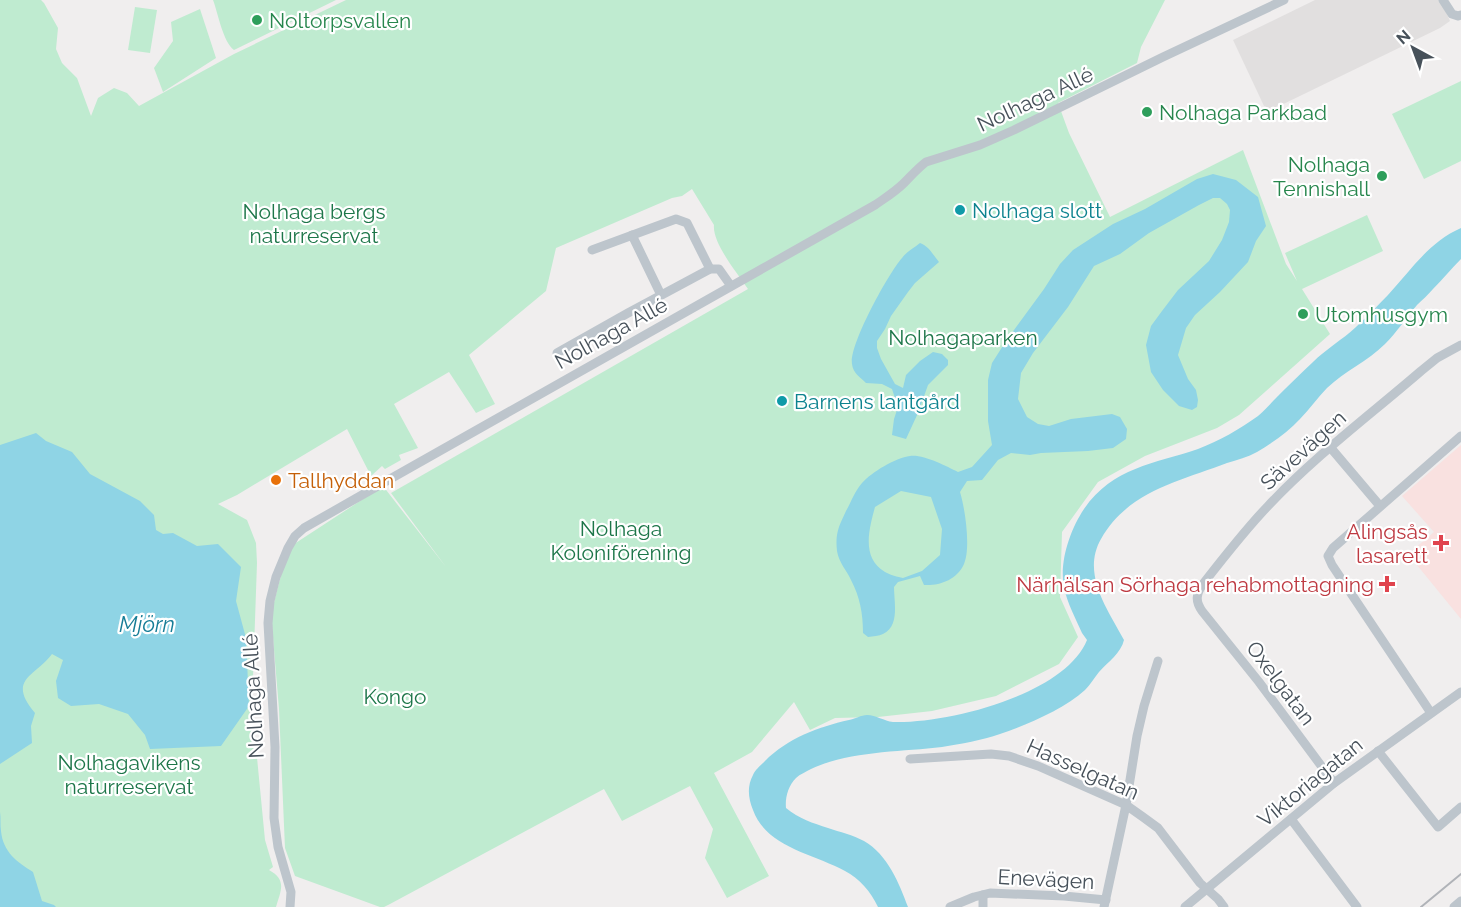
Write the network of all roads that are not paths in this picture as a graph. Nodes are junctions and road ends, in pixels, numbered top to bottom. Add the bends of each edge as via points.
1 (1284, 0) edge
2 (1443, 0) edge
3 (1461, 15) edge
4 (632, 235) junction
5 (592, 250) dead end
6 (710, 269) junction
7 (731, 286) junction
8 (661, 295) junction
9 (1461, 345) edge
10 (557, 353) dead end
11 (1461, 436) edge
12 (1330, 447) junction
13 (1380, 506) junction
14 (1198, 605) joint
15 (1158, 661) dead end
16 (1461, 692) edge
17 (1431, 713) junction
18 (1378, 751) junction
19 (910, 759) dead end
20 (1334, 783) junction
21 (1126, 805) junction
22 (1461, 807) edge
23 (1291, 819) junction
24 (1208, 889) junction
25 (983, 895) junction
26 (1461, 901) edge
27 (1105, 904) edge
28 (290, 907) edge
29 (950, 907) edge
30 (983, 907) edge
31 (1185, 907) edge
32 (1224, 907) edge
33 (1357, 907) edge
34 (1454, 907) edge

1 - 7 street, Nolhaga Allé via 1014,130 926,162 875,205
2 - 3 street via 1452,14
4 - 5 street
4 - 6 street via 676,219 687,223
4 - 8 street
6 - 7 street via 719,269
6 - 8 street
7 - 28 street, Nolhaga Allé via 295,536 273,589 268,623 275,747 274,818 291,892
8 - 10 street
9 - 12 street, Sävevägen via 1437,358
11 - 13 street
12 - 13 street
12 - 14 street, Sävevägen via 1246,530 1199,589
13 - 17 street via 1328,556
14 - 20 street, Oxelgatan
15 - 21 street via 1137,736
16 - 17 street, Viktoriagatan
17 - 18 street, Viktoriagatan
18 - 20 street, Viktoriagatan
18 - 22 street via 1438,826
19 - 21 street, Hasselgatan via 1009,756
20 - 23 street, Viktoriagatan
21 - 24 street, Hasselgatan via 1158,828
21 - 27 street
23 - 24 street, Viktoriagatan
23 - 33 street
24 - 31 street, Viktoriagatan
24 - 32 street, Hasselgatan
25 - 27 street, Enevägen via 1064,896
25 - 29 street, Enevägen
25 - 30 street
26 - 34 street

